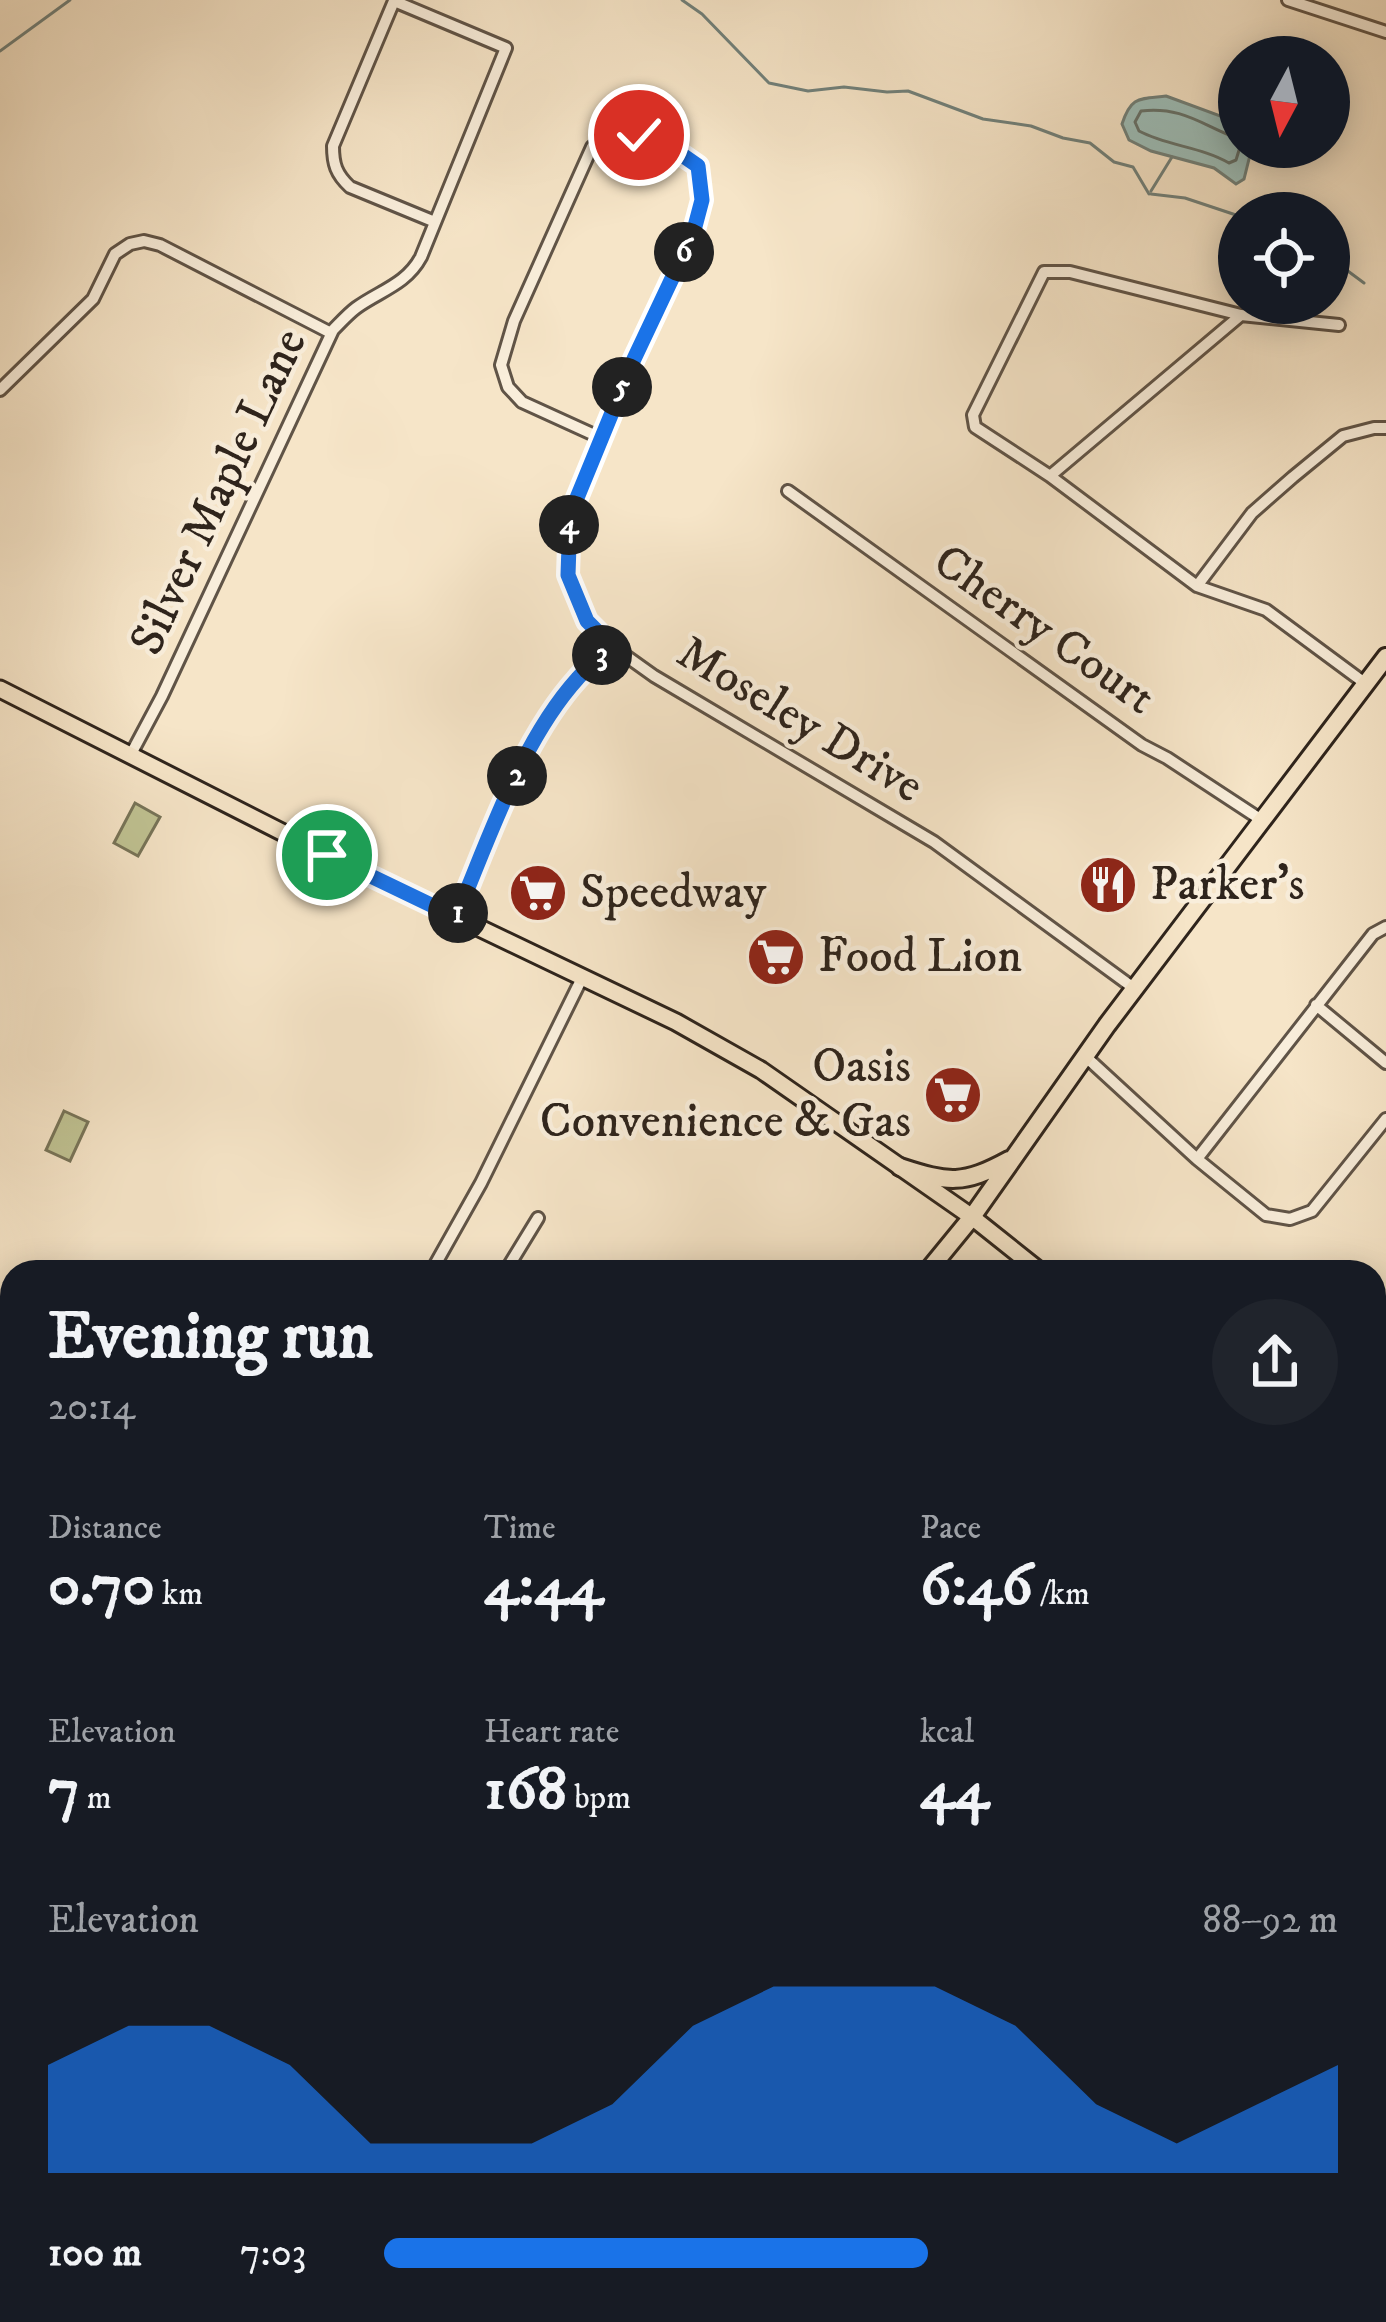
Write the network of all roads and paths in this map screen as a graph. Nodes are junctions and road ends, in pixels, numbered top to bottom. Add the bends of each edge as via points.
1 (1288, 0) edge
2 (1386, 32) edge
3 (435, 222) junction
4 (1218, 309) edge
5 (1229, 324) edge
6 (1330, 324) edge
7 (1340, 325) dead end
8 (331, 334) junction
9 (0, 390) edge
10 (1386, 428) edge
11 (601, 438) junction
12 (1050, 476) junction
13 (788, 491) dead end
14 (1197, 586) junction
15 (612, 646) junction
16 (1386, 657) edge
17 (1366, 684) junction
18 (0, 688) edge
19 (130, 757) junction
20 (1263, 821) junction
21 (456, 917) junction
22 (1386, 928) edge
23 (583, 976) junction
24 (1135, 989) junction
25 (1316, 1005) junction
26 (1086, 1057) junction
27 (1386, 1063) edge
28 (1386, 1119) edge
29 (1015, 1156) junction
30 (1197, 1159) junction
31 (900, 1167) junction
32 (972, 1217) junction
33 (538, 1218) dead end
34 (438, 1260) edge
35 (512, 1260) edge
36 (937, 1260) edge
37 (1026, 1260) edge

1 - 2 street
3 - 3 street, Silver Maple Lane via 506,48 394,1 333,163 350,187
3 - 8 street, Silver Maple Lane via 415,268
4 - 12 street via 1044,272 974,415 975,427
5 - 12 street
6 - 7 street
8 - 9 street via 144,241 115,254 93,299
8 - 19 street, Silver Maple Lane
10 - 14 street via 1343,436 1293,477 1252,513
11 - 11 street, Moseley Drive via 702,200 698,166 639,135 612,132 592,147 501,365 522,402
11 - 15 street, Moseley Drive via 570,515 567,563 587,621
12 - 14 street
13 - 20 street, Cherry Court via 1142,745
14 - 17 street via 1266,610
15 - 21 street via 578,678 527,755
15 - 24 street, Moseley Drive via 934,842
16 - 17 highway
17 - 20 highway
18 - 19 main road
19 - 21 main road
20 - 24 highway
21 - 23 main road
22 - 25 street
23 - 31 main road via 761,1070
23 - 34 street
24 - 26 highway
25 - 27 street
25 - 30 street
26 - 29 highway
26 - 30 street
28 - 30 street via 1312,1210 1290,1219 1266,1215
29 - 31 highway via 968,1179
29 - 32 highway
31 - 32 main road
32 - 36 highway
32 - 37 main road
33 - 35 street

